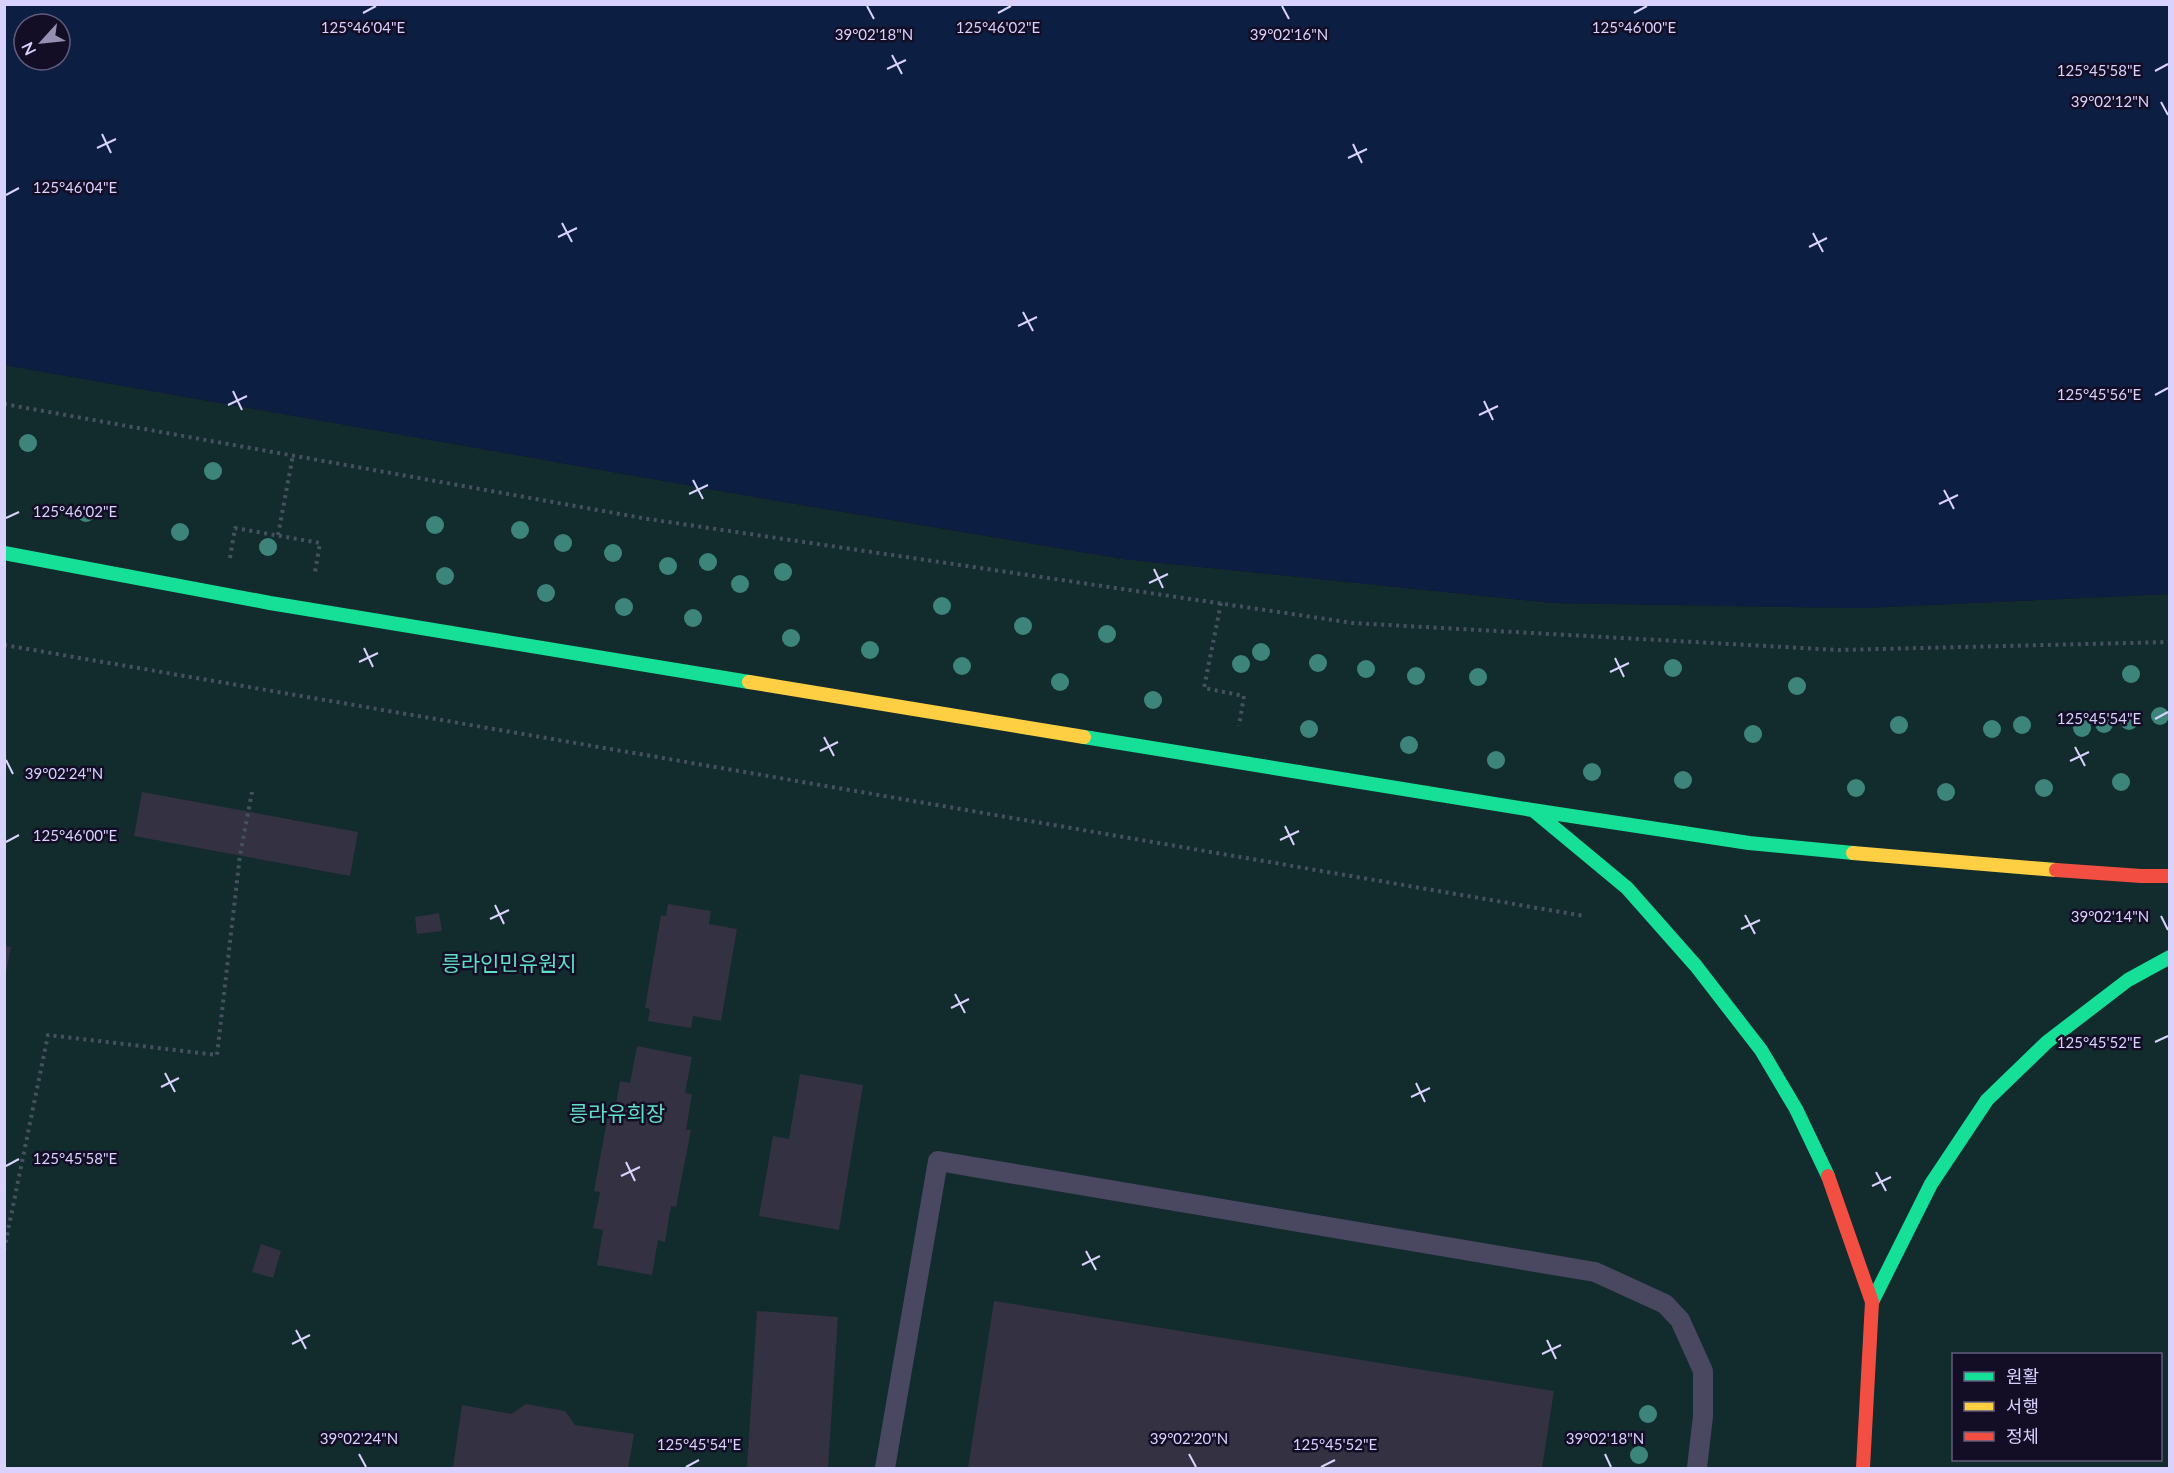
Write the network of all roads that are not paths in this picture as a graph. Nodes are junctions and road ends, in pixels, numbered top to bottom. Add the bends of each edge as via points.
1 (4, 553) edge
2 (1532, 810) junction
3 (2169, 876) edge
4 (2169, 957) edge
5 (1872, 1302) junction
6 (885, 1468) edge
7 (1697, 1468) edge
8 (1863, 1468) edge

1 - 2 street via 270,603
2 - 3 street via 1760,844 1919,860
2 - 5 street via 1627,888 1696,966 1761,1050 1796,1109 1832,1184
4 - 5 street via 2128,980 2047,1042 1987,1100 1930,1184
5 - 8 street
6 - 7 lane via 938,1161 1594,1272 1665,1304 1680,1320 1703,1371

